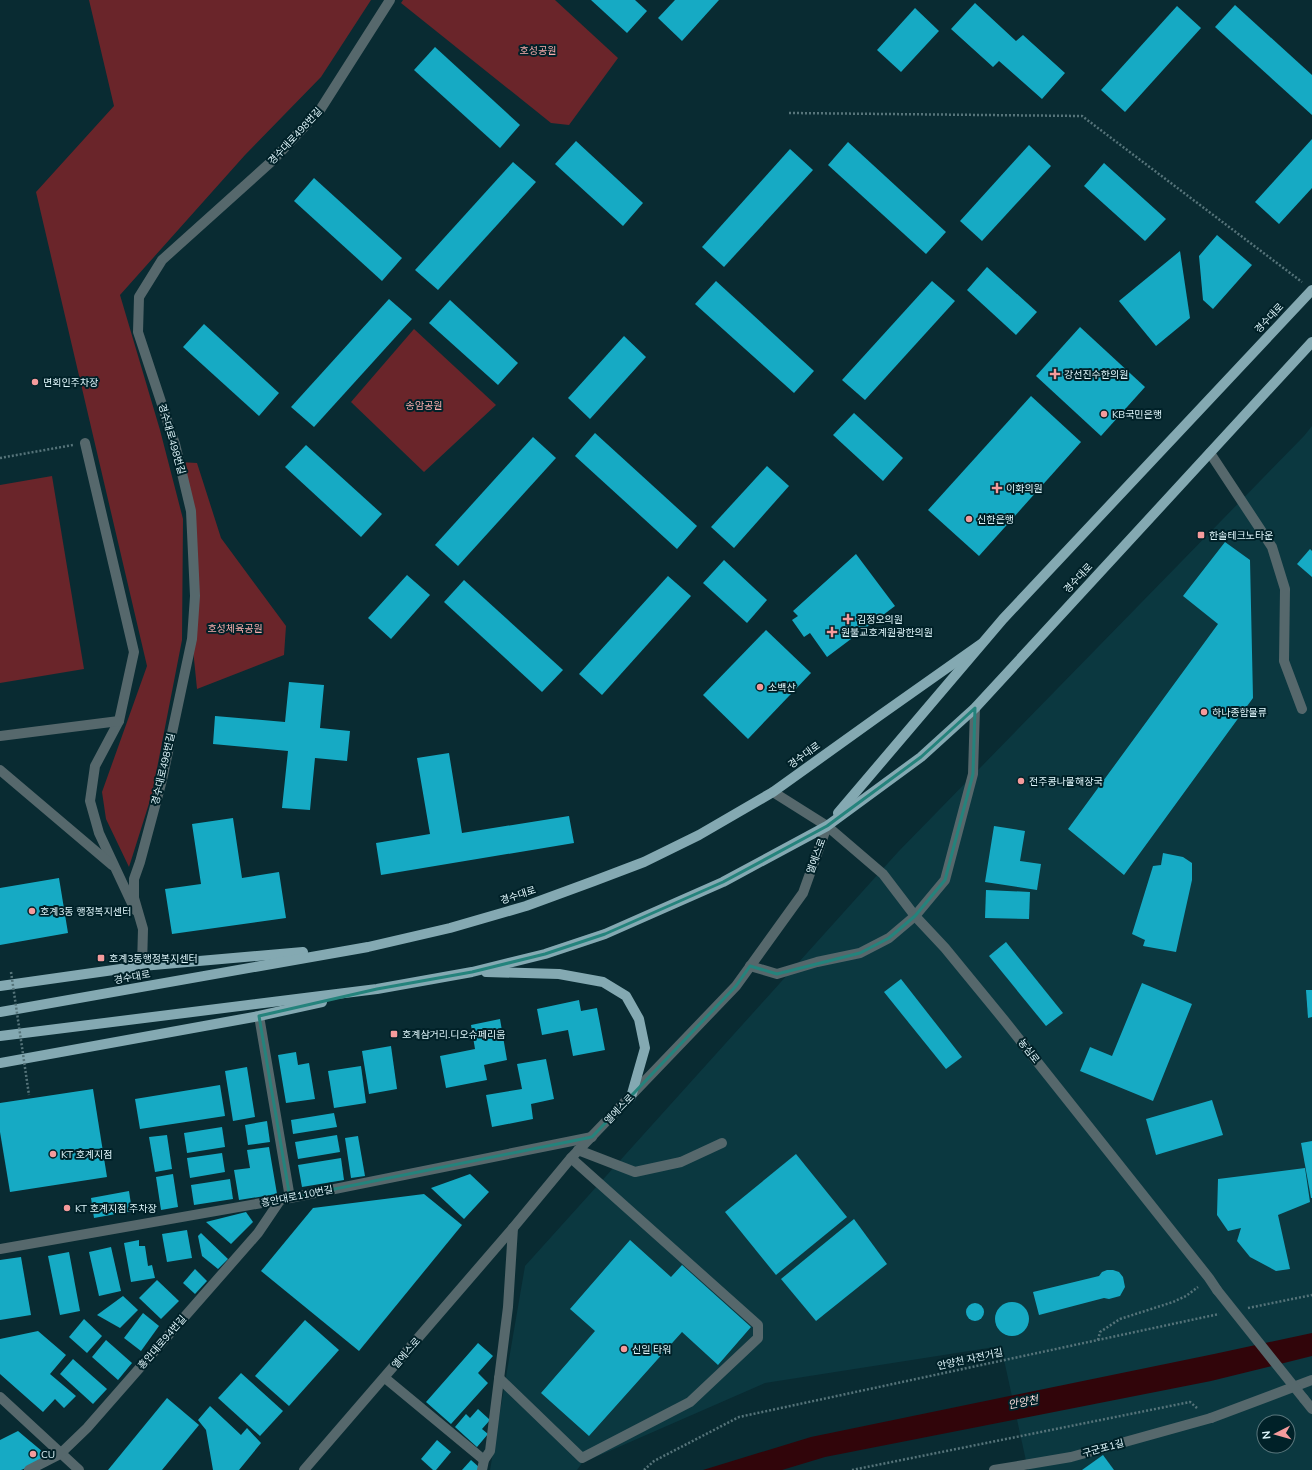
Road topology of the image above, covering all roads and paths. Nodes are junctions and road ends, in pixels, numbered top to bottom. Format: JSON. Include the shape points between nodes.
{"nodes":[{"id":1,"x":390,"y":0,"type":"edge"},
{"id":2,"x":789,"y":113,"type":"dead end"},
{"id":3,"x":1309,"y":287,"type":"edge"},
{"id":4,"x":1312,"y":342,"type":"edge"},
{"id":5,"x":85,"y":443,"type":"joint"},
{"id":6,"x":1210,"y":453,"type":"junction"},
{"id":7,"x":0,"y":458,"type":"edge"},
{"id":8,"x":981,"y":644,"type":"junction"},
{"id":9,"x":975,"y":708,"type":"junction"},
{"id":10,"x":1302,"y":709,"type":"dead end"},
{"id":11,"x":119,"y":721,"type":"junction"},
{"id":12,"x":0,"y":736,"type":"edge"},
{"id":13,"x":0,"y":770,"type":"edge"},
{"id":14,"x":773,"y":792,"type":"junction"},
{"id":15,"x":827,"y":826,"type":"junction"},
{"id":16,"x":115,"y":868,"type":"junction"},
{"id":17,"x":915,"y":916,"type":"junction"},
{"id":18,"x":143,"y":930,"type":"junction"},
{"id":19,"x":368,"y":947,"type":"junction"},
{"id":20,"x":142,"y":966,"type":"junction"},
{"id":21,"x":750,"y":966,"type":"junction"},
{"id":22,"x":11,"y":972,"type":"dead end"},
{"id":23,"x":472,"y":972,"type":"junction"},
{"id":24,"x":0,"y":986,"type":"edge"},
{"id":25,"x":376,"y":989,"type":"junction"},
{"id":26,"x":0,"y":1012,"type":"edge"},
{"id":27,"x":259,"y":1016,"type":"junction"},
{"id":28,"x":0,"y":1036,"type":"edge"},
{"id":29,"x":0,"y":1063,"type":"edge"},
{"id":30,"x":29,"y":1096,"type":"dead end"},
{"id":31,"x":631,"y":1097,"type":"junction"},
{"id":32,"x":592,"y":1137,"type":"junction"},
{"id":33,"x":722,"y":1143,"type":"dead end"},
{"id":34,"x":574,"y":1154,"type":"junction"},
{"id":35,"x":286,"y":1198,"type":"junction"},
{"id":36,"x":513,"y":1228,"type":"junction"},
{"id":37,"x":0,"y":1249,"type":"edge"},
{"id":38,"x":1209,"y":1278,"type":"junction"},
{"id":39,"x":1312,"y":1295,"type":"edge"},
{"id":40,"x":1243,"y":1309,"type":"dead end"},
{"id":41,"x":1220,"y":1314,"type":"dead end"},
{"id":42,"x":1098,"y":1340,"type":"junction"},
{"id":43,"x":385,"y":1378,"type":"junction"},
{"id":44,"x":499,"y":1378,"type":"junction"},
{"id":45,"x":1312,"y":1380,"type":"edge"},
{"id":46,"x":0,"y":1397,"type":"edge"},
{"id":47,"x":1312,"y":1409,"type":"edge"},
{"id":48,"x":1211,"y":1418,"type":"junction"},
{"id":49,"x":60,"y":1454,"type":"junction"},
{"id":50,"x":483,"y":1465,"type":"edge"},
{"id":51,"x":29,"y":1470,"type":"edge"},
{"id":52,"x":79,"y":1470,"type":"edge"},
{"id":53,"x":304,"y":1470,"type":"edge"},
{"id":54,"x":644,"y":1470,"type":"edge"},
{"id":55,"x":852,"y":1470,"type":"edge"},
{"id":56,"x":994,"y":1470,"type":"edge"}],
"edges":[{"from":1,"to":18,"type":"street","name":"경수대로498번길","via":[[320,110],[272,161],[162,260],[140,297],[138,332],[175,444],[191,511],[195,596],[192,639],[162,780],[134,879],[134,898]]},
{"from":2,"to":3,"type":"path","via":[[1082,116]]},
{"from":3,"to":8,"type":"main road","name":"경수대로"},
{"from":4,"to":6,"type":"main road","name":"경수대로"},
{"from":5,"to":7,"type":"path"},
{"from":5,"to":11,"type":"street","via":[[134,652]]},
{"from":6,"to":9,"type":"main road","name":"경수대로"},
{"from":6,"to":10,"type":"street","via":[[1272,547],[1284,589],[1284,661]]},
{"from":8,"to":14,"type":"main road","name":"경수대로"},
{"from":8,"to":15,"type":"main road","name":"경수대로"},
{"from":9,"to":15,"type":"main road","name":"경수대로","via":[[921,757]]},
{"from":9,"to":17,"type":"street","via":[[973,774],[945,880]]},
{"from":11,"to":12,"type":"street"},
{"from":11,"to":16,"type":"street","via":[[95,766],[90,801],[99,833]]},
{"from":13,"to":16,"type":"street"},
{"from":14,"to":15,"type":"street","name":"농심로"},
{"from":14,"to":19,"type":"main road","name":"경수대로","via":[[699,835],[616,873],[526,906],[450,928]]},
{"from":15,"to":17,"type":"street","name":"농심로","via":[[883,874]]},
{"from":15,"to":21,"type":"street","name":"엘에스로","via":[[803,893]]},
{"from":15,"to":23,"type":"main road","name":"경수대로","via":[[723,882],[605,934],[546,954]]},
{"from":16,"to":18,"type":"street"},
{"from":17,"to":21,"type":"street","via":[[889,938],[860,952],[778,974]]},
{"from":17,"to":38,"type":"street","name":"농심로","via":[[1004,1020]]},
{"from":18,"to":20,"type":"street","name":"경수대로498번길"},
{"from":19,"to":20,"type":"main road"},
{"from":19,"to":26,"type":"main road","name":"경수대로"},
{"from":20,"to":24,"type":"main road"},
{"from":21,"to":31,"type":"street","name":"엘에스로","via":[[736,986]]},
{"from":22,"to":30,"type":"path","bridge":true},
{"from":23,"to":25,"type":"main road","name":"경수대로"},
{"from":23,"to":31,"type":"main road","via":[[559,974],[603,982],[626,996],[639,1018],[645,1048]]},
{"from":25,"to":27,"type":"main road"},
{"from":25,"to":28,"type":"main road","name":"경수대로"},
{"from":27,"to":29,"type":"main road"},
{"from":27,"to":35,"type":"street"},
{"from":31,"to":32,"type":"street","name":"엘에스로"},
{"from":32,"to":34,"type":"street","name":"엘에스로"},
{"from":32,"to":35,"type":"street","name":"흥안대로110번길"},
{"from":33,"to":34,"type":"street","via":[[681,1162],[635,1172]]},
{"from":34,"to":36,"type":"street","name":"엘에스로"},
{"from":34,"to":44,"type":"street","via":[[758,1325],[758,1338],[690,1402],[582,1458]]},
{"from":35,"to":37,"type":"street","name":"흥안대로110번길"},
{"from":35,"to":49,"type":"street","name":"흥안대로94번길","via":[[87,1428]]},
{"from":36,"to":43,"type":"street","name":"엘에스로"},
{"from":36,"to":44,"type":"street","via":[[508,1308]]},
{"from":38,"to":42,"type":"path","via":[[1186,1296],[1173,1302],[1120,1319],[1100,1332]]},
{"from":38,"to":47,"type":"street","name":"농심로","bridge":true},
{"from":39,"to":40,"type":"path"},
{"from":41,"to":42,"type":"path","name":"안양천 자전거길"},
{"from":42,"to":54,"type":"path","name":"안양천 자전거길","via":[[739,1417],[654,1461]]},
{"from":43,"to":50,"type":"street","name":"엘에스로"},
{"from":43,"to":53,"type":"street","name":"엘에스로"},
{"from":44,"to":50,"type":"street","via":[[490,1450]]},
{"from":45,"to":48,"type":"street","name":"구군포1길"},
{"from":46,"to":49,"type":"street"},
{"from":48,"to":55,"type":"path","via":[[1190,1402]]},
{"from":48,"to":56,"type":"street","name":"구군포1길","via":[[1070,1457]]},
{"from":49,"to":51,"type":"street","name":"흥안대로94번길"},
{"from":49,"to":52,"type":"street"}]}
